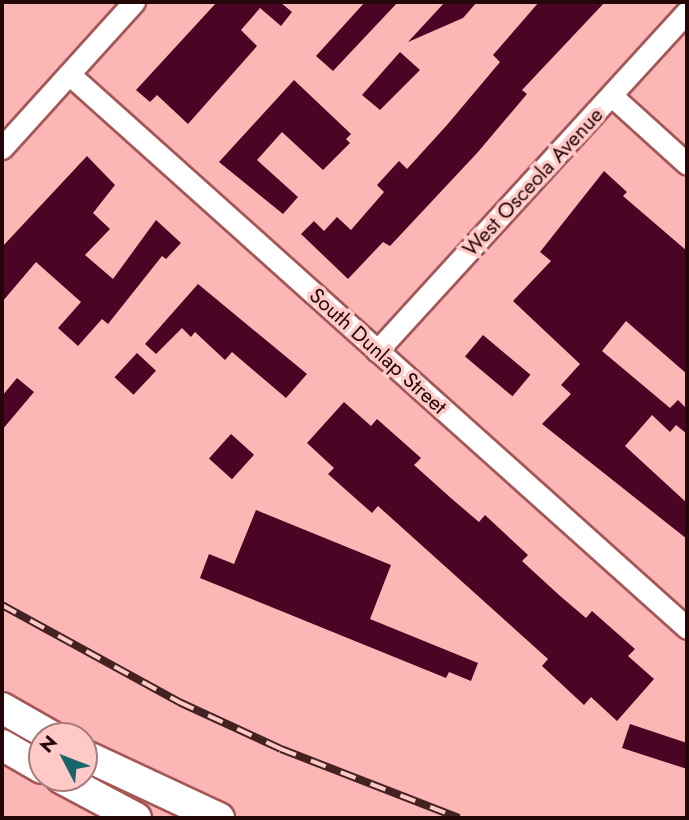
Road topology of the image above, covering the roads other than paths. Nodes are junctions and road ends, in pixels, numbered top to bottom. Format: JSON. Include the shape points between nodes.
{"nodes":[{"id":1,"x":134,"y":2,"type":"edge"},
{"id":2,"x":687,"y":12,"type":"edge"},
{"id":3,"x":69,"y":74,"type":"junction"},
{"id":4,"x":612,"y":96,"type":"junction"},
{"id":5,"x":2,"y":148,"type":"edge"},
{"id":6,"x":687,"y":164,"type":"edge"},
{"id":7,"x":377,"y":351,"type":"junction"},
{"id":8,"x":687,"y":628,"type":"edge"},
{"id":9,"x":2,"y":708,"type":"edge"},
{"id":10,"x":28,"y":723,"type":"edge"},
{"id":11,"x":98,"y":762,"type":"edge"},
{"id":12,"x":63,"y":792,"type":"edge"},
{"id":13,"x":87,"y":792,"type":"edge"},
{"id":14,"x":93,"y":818,"type":"edge"},
{"id":15,"x":136,"y":818,"type":"edge"},
{"id":16,"x":219,"y":818,"type":"edge"}],
"edges":[{"from":1,"to":3,"type":"street"},
{"from":2,"to":4,"type":"street","name":"West Osceola Avenue"},
{"from":3,"to":5,"type":"street"},
{"from":3,"to":7,"type":"street","name":"South Dunlap Street"},
{"from":4,"to":6,"type":"street"},
{"from":4,"to":7,"type":"street","name":"West Osceola Avenue"},
{"from":7,"to":8,"type":"street","name":"South Dunlap Street"},
{"from":9,"to":10,"type":"main road"},
{"from":11,"to":16,"type":"main road"},
{"from":12,"to":14,"type":"main road"},
{"from":13,"to":15,"type":"main road"}]}
